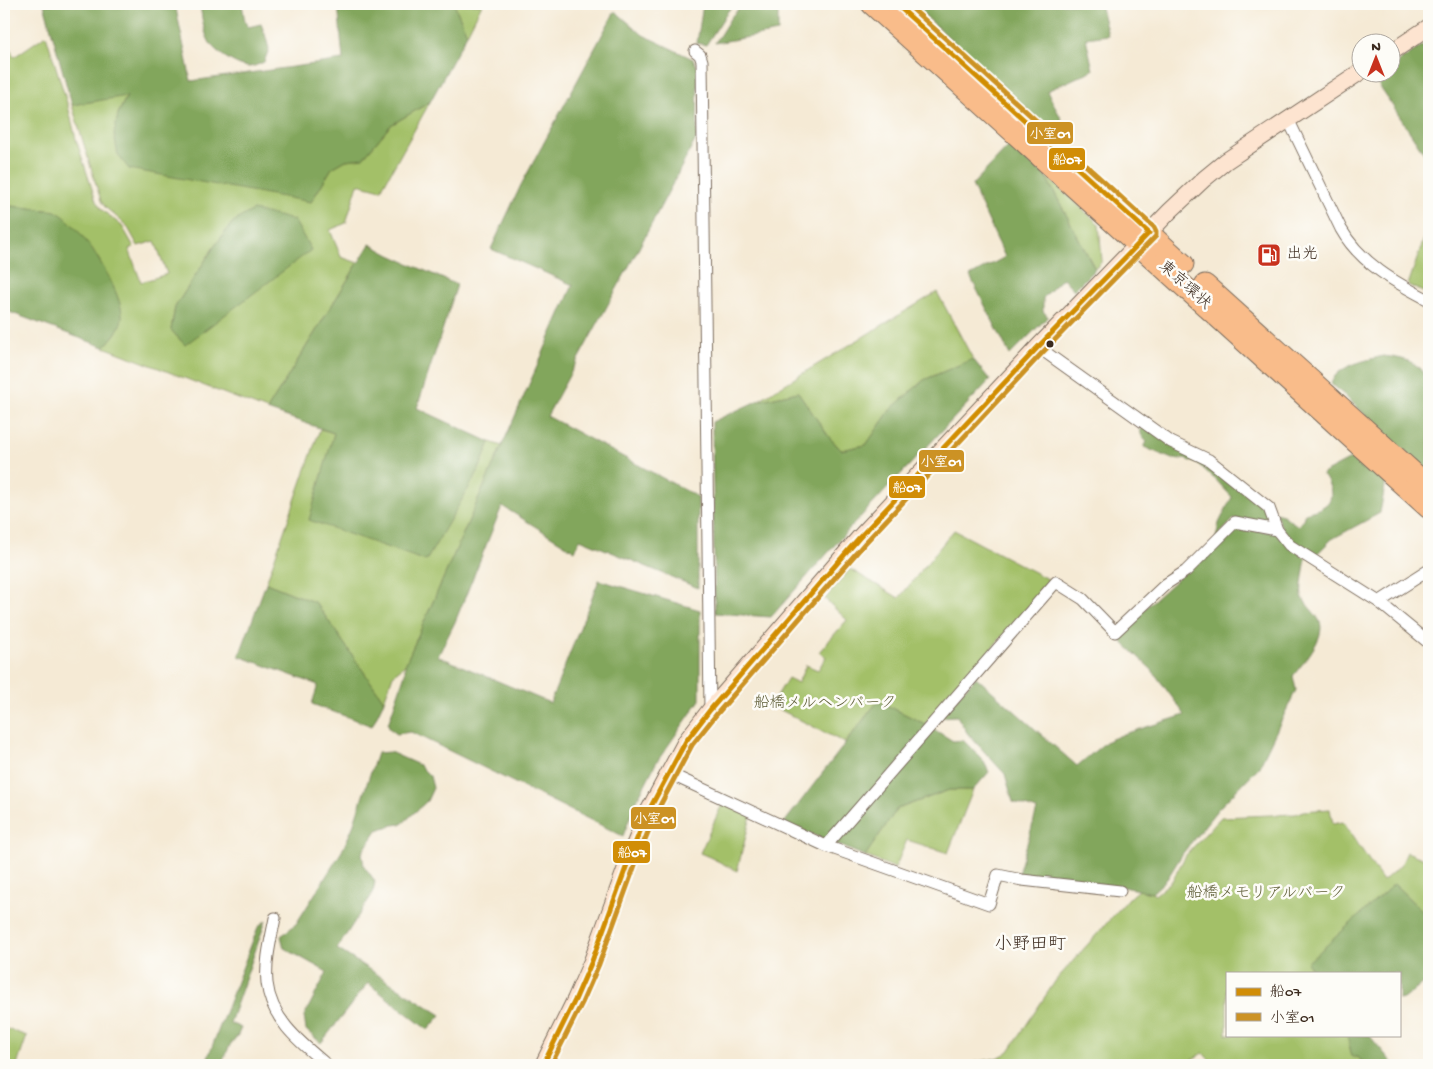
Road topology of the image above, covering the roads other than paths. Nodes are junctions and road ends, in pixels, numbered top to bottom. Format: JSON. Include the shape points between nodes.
{"nodes":[{"id":1,"x":872,"y":4,"type":"edge"},
{"id":2,"x":896,"y":4,"type":"edge"},
{"id":3,"x":1429,"y":26,"type":"edge"},
{"id":4,"x":1400,"y":46,"type":"edge"},
{"id":5,"x":695,"y":51,"type":"dead end"},
{"id":6,"x":1350,"y":79,"type":"edge"},
{"id":7,"x":1288,"y":119,"type":"junction"},
{"id":8,"x":1144,"y":239,"type":"junction"},
{"id":9,"x":1429,"y":300,"type":"edge"},
{"id":10,"x":1038,"y":347,"type":"junction"},
{"id":11,"x":1429,"y":487,"type":"edge"},
{"id":12,"x":1429,"y":508,"type":"edge"},
{"id":13,"x":1278,"y":530,"type":"junction"},
{"id":14,"x":1429,"y":570,"type":"edge"},
{"id":15,"x":1380,"y":602,"type":"junction"},
{"id":16,"x":1429,"y":643,"type":"edge"},
{"id":17,"x":710,"y":710,"type":"junction"},
{"id":18,"x":668,"y":773,"type":"junction"},
{"id":19,"x":826,"y":846,"type":"junction"},
{"id":20,"x":1120,"y":891,"type":"dead end"},
{"id":21,"x":275,"y":918,"type":"dead end"},
{"id":22,"x":327,"y":1065,"type":"edge"},
{"id":23,"x":543,"y":1065,"type":"edge"}],
"edges":[{"from":1,"to":8,"type":"highway","name":"東京環状","via":[[1011,131]]},
{"from":2,"to":8,"type":"highway","name":"東京環状"},
{"from":3,"to":4,"type":"main road"},
{"from":5,"to":17,"type":"street","via":[[702,61]]},
{"from":6,"to":7,"type":"main road"},
{"from":7,"to":8,"type":"main road","via":[[1204,179]]},
{"from":7,"to":9,"type":"street","via":[[1348,240],[1373,267]]},
{"from":8,"to":10,"type":"main road"},
{"from":8,"to":11,"type":"highway","name":"東京環状"},
{"from":8,"to":12,"type":"highway","name":"東京環状"},
{"from":10,"to":13,"type":"street","via":[[1171,442],[1209,460],[1269,508]]},
{"from":10,"to":17,"type":"main road","via":[[859,538]]},
{"from":13,"to":15,"type":"street","via":[[1294,549]]},
{"from":13,"to":19,"type":"street","via":[[1236,522],[1116,632],[1083,599],[1056,582]]},
{"from":14,"to":15,"type":"street"},
{"from":15,"to":16,"type":"street"},
{"from":17,"to":18,"type":"main road","via":[[686,741]]},
{"from":18,"to":19,"type":"street"},
{"from":18,"to":23,"type":"main road","via":[[632,851],[572,1008]]},
{"from":19,"to":20,"type":"street","via":[[989,904],[998,875]]},
{"from":21,"to":22,"type":"street","via":[[267,971],[271,1000],[284,1024]]}]}
